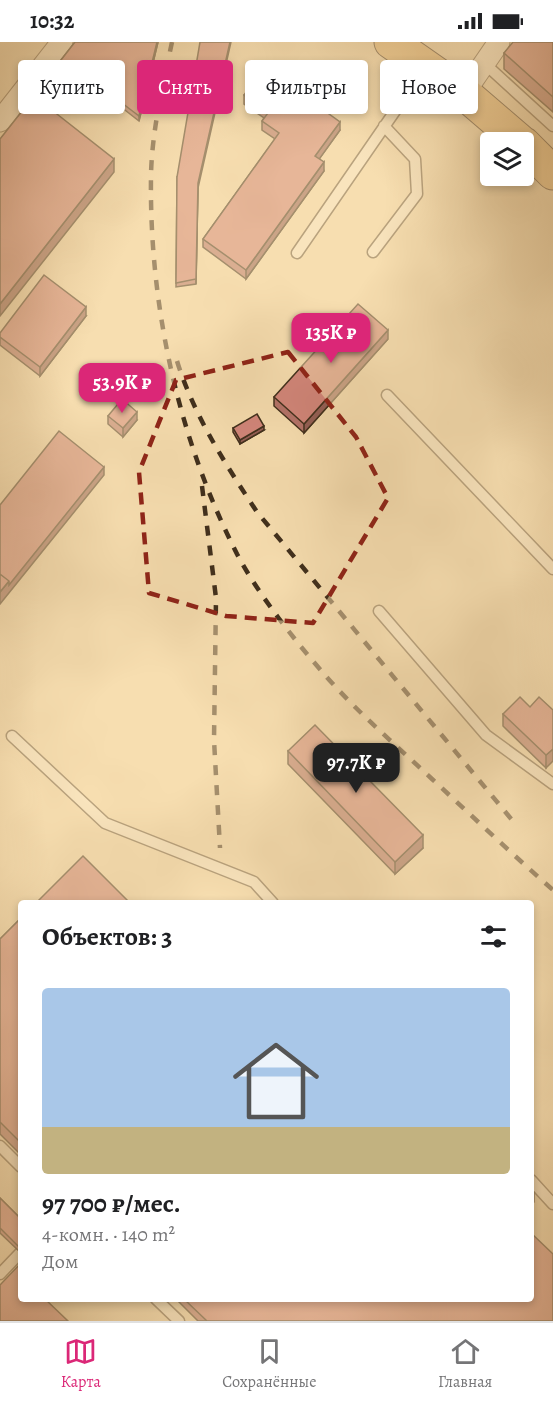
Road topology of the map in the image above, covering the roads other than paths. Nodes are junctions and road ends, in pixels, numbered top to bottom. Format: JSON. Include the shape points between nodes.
{"nodes":[{"id":1,"x":62,"y":42,"type":"edge"},
{"id":2,"x":391,"y":42,"type":"edge"},
{"id":3,"x":499,"y":42,"type":"edge"},
{"id":4,"x":416,"y":60,"type":"edge"},
{"id":5,"x":484,"y":63,"type":"junction"},
{"id":6,"x":478,"y":72,"type":"edge"},
{"id":7,"x":478,"y":105,"type":"edge"},
{"id":8,"x":393,"y":114,"type":"edge"},
{"id":9,"x":0,"y":121,"type":"edge"},
{"id":10,"x":384,"y":126,"type":"junction"},
{"id":11,"x":553,"y":126,"type":"edge"},
{"id":12,"x":509,"y":132,"type":"edge"},
{"id":13,"x":534,"y":155,"type":"edge"},
{"id":14,"x":553,"y":173,"type":"edge"},
{"id":15,"x":373,"y":252,"type":"dead end"},
{"id":16,"x":297,"y":253,"type":"dead end"},
{"id":17,"x":387,"y":395,"type":"dead end"},
{"id":18,"x":553,"y":569,"type":"edge"},
{"id":19,"x":379,"y":611,"type":"dead end"},
{"id":20,"x":12,"y":736,"type":"dead end"},
{"id":21,"x":553,"y":784,"type":"edge"},
{"id":22,"x":270,"y":900,"type":"edge"},
{"id":23,"x":0,"y":1146,"type":"edge"},
{"id":24,"x":18,"y":1164,"type":"edge"},
{"id":25,"x":534,"y":1183,"type":"edge"},
{"id":26,"x":553,"y":1204,"type":"edge"},
{"id":27,"x":18,"y":1255,"type":"edge"},
{"id":28,"x":0,"y":1274,"type":"edge"},
{"id":29,"x":159,"y":1302,"type":"edge"},
{"id":30,"x":179,"y":1321,"type":"edge"}],
"edges":[{"from":1,"to":9,"type":"street"},
{"from":2,"to":4,"type":"main road"},
{"from":3,"to":5,"type":"street"},
{"from":5,"to":6,"type":"street"},
{"from":5,"to":11,"type":"lane"},
{"from":7,"to":12,"type":"main road"},
{"from":8,"to":10,"type":"lane"},
{"from":10,"to":15,"type":"lane","via":[[415,159],[417,194]]},
{"from":10,"to":16,"type":"lane"},
{"from":13,"to":14,"type":"main road"},
{"from":17,"to":18,"type":"lane"},
{"from":19,"to":21,"type":"lane","via":[[486,735]]},
{"from":20,"to":22,"type":"lane","via":[[105,824],[254,882]]},
{"from":23,"to":24,"type":"lane"},
{"from":25,"to":26,"type":"lane"},
{"from":27,"to":28,"type":"lane"},
{"from":29,"to":30,"type":"lane"}]}
